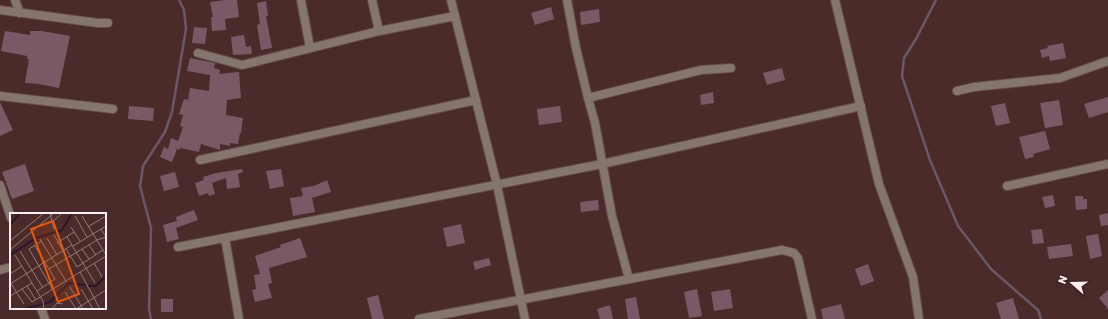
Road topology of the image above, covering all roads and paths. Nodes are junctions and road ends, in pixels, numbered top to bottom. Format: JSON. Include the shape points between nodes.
{"nodes":[{"id":1,"x":15,"y":0,"type":"edge"},
{"id":2,"x":300,"y":0,"type":"edge"},
{"id":3,"x":372,"y":0,"type":"edge"},
{"id":4,"x":451,"y":0,"type":"edge"},
{"id":5,"x":567,"y":0,"type":"edge"},
{"id":6,"x":835,"y":0,"type":"edge"},
{"id":7,"x":0,"y":10,"type":"edge"},
{"id":8,"x":20,"y":13,"type":"junction"},
{"id":9,"x":455,"y":16,"type":"junction"},
{"id":10,"x":108,"y":23,"type":"dead end"},
{"id":11,"x":379,"y":31,"type":"junction"},
{"id":12,"x":310,"y":48,"type":"junction"},
{"id":13,"x":198,"y":53,"type":"dead end"},
{"id":14,"x":1108,"y":61,"type":"edge"},
{"id":15,"x":731,"y":68,"type":"dead end"},
{"id":16,"x":957,"y":91,"type":"dead end"},
{"id":17,"x":0,"y":96,"type":"edge"},
{"id":18,"x":588,"y":98,"type":"junction"},
{"id":19,"x":476,"y":100,"type":"junction"},
{"id":20,"x":861,"y":106,"type":"junction"},
{"id":21,"x":113,"y":109,"type":"dead end"},
{"id":22,"x":200,"y":160,"type":"dead end"},
{"id":23,"x":602,"y":164,"type":"junction"},
{"id":24,"x":1108,"y":164,"type":"edge"},
{"id":25,"x":0,"y":185,"type":"edge"},
{"id":26,"x":497,"y":185,"type":"junction"},
{"id":27,"x":1007,"y":186,"type":"dead end"},
{"id":28,"x":10,"y":215,"type":"edge"},
{"id":29,"x":224,"y":238,"type":"junction"},
{"id":30,"x":178,"y":247,"type":"dead end"},
{"id":31,"x":10,"y":267,"type":"edge"},
{"id":32,"x":0,"y":270,"type":"edge"},
{"id":33,"x":629,"y":279,"type":"junction"},
{"id":34,"x":521,"y":299,"type":"junction"},
{"id":35,"x":41,"y":309,"type":"edge"},
{"id":36,"x":45,"y":319,"type":"edge"},
{"id":37,"x":239,"y":319,"type":"edge"},
{"id":38,"x":419,"y":319,"type":"edge"},
{"id":39,"x":525,"y":319,"type":"edge"},
{"id":40,"x":812,"y":319,"type":"edge"},
{"id":41,"x":920,"y":319,"type":"edge"}],
"edges":[{"from":1,"to":8,"type":"street"},
{"from":2,"to":12,"type":"street"},
{"from":3,"to":11,"type":"street"},
{"from":4,"to":9,"type":"street"},
{"from":5,"to":18,"type":"street"},
{"from":6,"to":20,"type":"street"},
{"from":7,"to":8,"type":"street"},
{"from":8,"to":10,"type":"street"},
{"from":9,"to":11,"type":"street"},
{"from":9,"to":19,"type":"street"},
{"from":11,"to":12,"type":"street"},
{"from":12,"to":13,"type":"street","via":[[242,65]]},
{"from":14,"to":16,"type":"street","via":[[1060,78]]},
{"from":15,"to":18,"type":"street","via":[[701,70]]},
{"from":17,"to":21,"type":"street"},
{"from":18,"to":23,"type":"street"},
{"from":19,"to":22,"type":"street"},
{"from":19,"to":26,"type":"street"},
{"from":20,"to":23,"type":"street"},
{"from":20,"to":41,"type":"street","via":[[879,184],[912,277]]},
{"from":23,"to":26,"type":"street"},
{"from":23,"to":33,"type":"street","via":[[612,216]]},
{"from":24,"to":27,"type":"street"},
{"from":25,"to":28,"type":"street"},
{"from":26,"to":29,"type":"street"},
{"from":26,"to":34,"type":"street"},
{"from":29,"to":30,"type":"street"},
{"from":29,"to":37,"type":"street"},
{"from":31,"to":32,"type":"street"},
{"from":33,"to":34,"type":"street"},
{"from":33,"to":40,"type":"street","via":[[782,250],[790,251],[798,258]]},
{"from":34,"to":38,"type":"street"},
{"from":34,"to":39,"type":"street"},
{"from":35,"to":36,"type":"street"}]}
